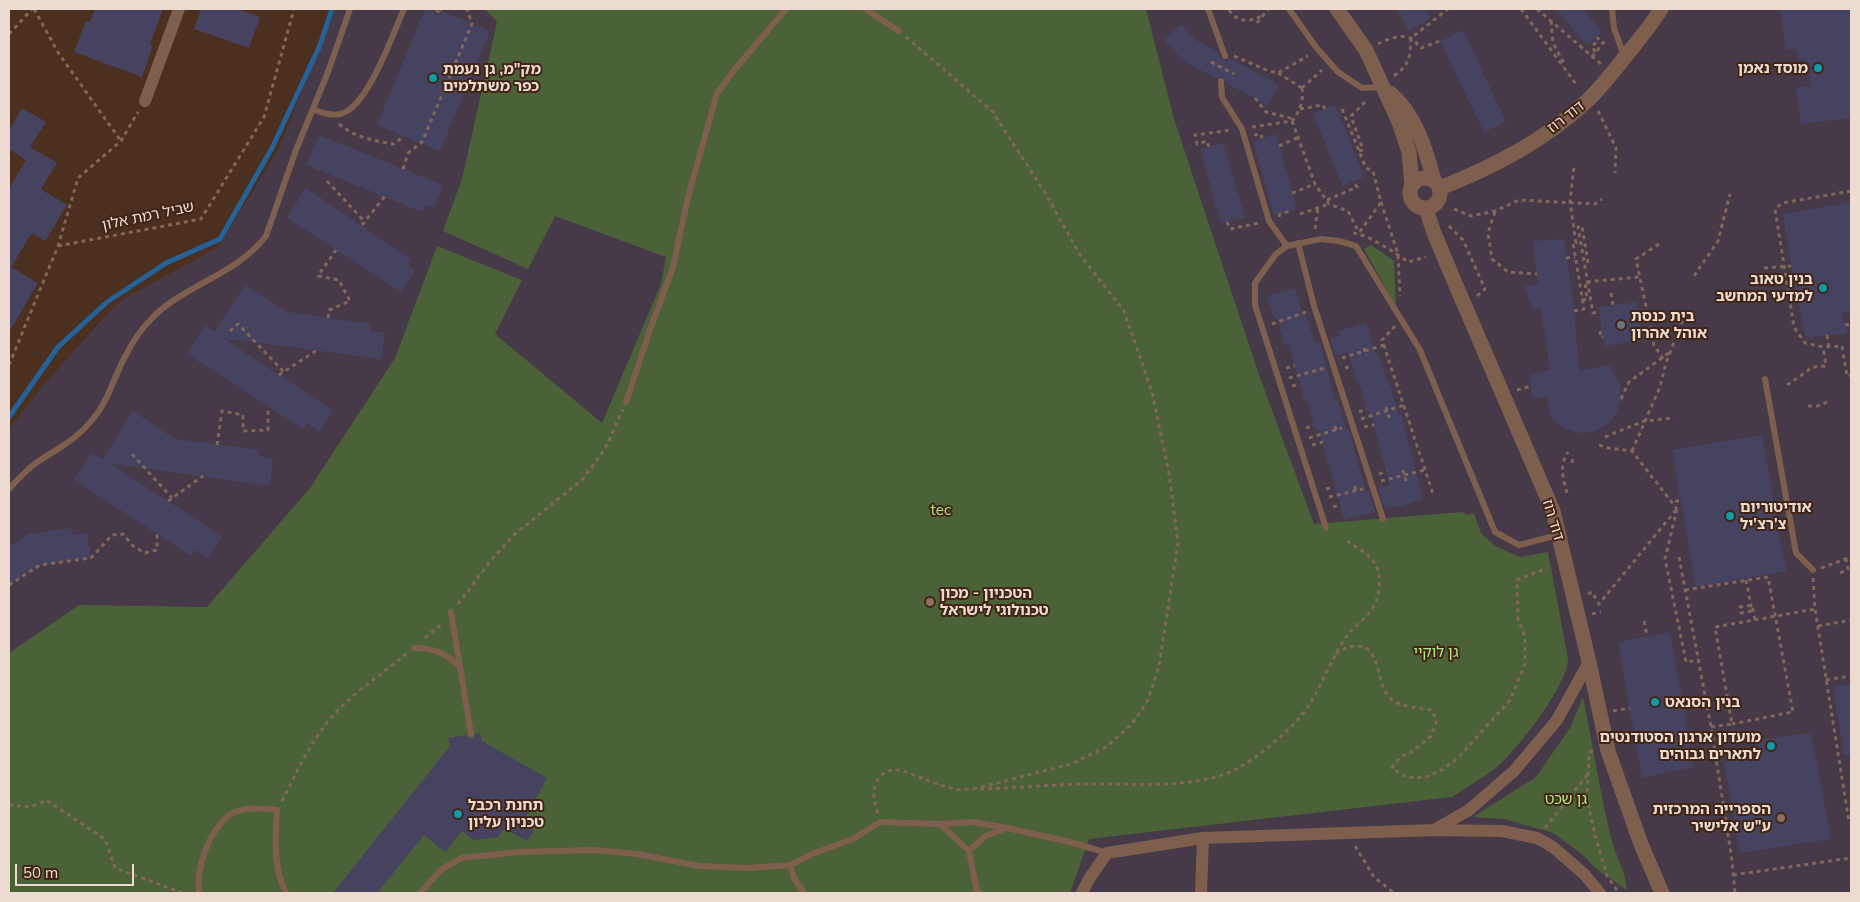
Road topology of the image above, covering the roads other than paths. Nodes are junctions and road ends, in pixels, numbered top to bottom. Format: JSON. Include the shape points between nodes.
{"nodes":[{"id":1,"x":179,"y":9,"type":"edge"},
{"id":2,"x":350,"y":9,"type":"edge"},
{"id":3,"x":404,"y":9,"type":"edge"},
{"id":4,"x":786,"y":9,"type":"edge"},
{"id":5,"x":865,"y":9,"type":"edge"},
{"id":6,"x":1208,"y":9,"type":"edge"},
{"id":7,"x":1289,"y":9,"type":"edge"},
{"id":8,"x":1337,"y":9,"type":"edge"},
{"id":9,"x":1612,"y":9,"type":"edge"},
{"id":10,"x":1661,"y":9,"type":"edge"},
{"id":11,"x":899,"y":31,"type":"road end"},
{"id":12,"x":1225,"y":56,"type":"dead end"},
{"id":13,"x":1625,"y":57,"type":"junction"},
{"id":14,"x":1221,"y":81,"type":"dead end"},
{"id":15,"x":1388,"y":82,"type":"junction"},
{"id":16,"x":145,"y":101,"type":"road end"},
{"id":17,"x":313,"y":109,"type":"junction"},
{"id":18,"x":1437,"y":184,"type":"junction"},
{"id":19,"x":1412,"y":185,"type":"junction"},
{"id":20,"x":1426,"y":209,"type":"junction"},
{"id":21,"x":1298,"y":243,"type":"junction"},
{"id":22,"x":1287,"y":246,"type":"junction"},
{"id":23,"x":1764,"y":379,"type":"dead end"},
{"id":24,"x":626,"y":402,"type":"dead end"},
{"id":25,"x":9,"y":489,"type":"edge"},
{"id":26,"x":1383,"y":519,"type":"dead end"},
{"id":27,"x":1326,"y":528,"type":"dead end"},
{"id":28,"x":1558,"y":535,"type":"junction"},
{"id":29,"x":1813,"y":570,"type":"road end"},
{"id":30,"x":451,"y":612,"type":"dead end"},
{"id":31,"x":414,"y":648,"type":"dead end"},
{"id":32,"x":1589,"y":662,"type":"junction"},
{"id":33,"x":460,"y":666,"type":"junction"},
{"id":34,"x":471,"y":734,"type":"dead end"},
{"id":35,"x":940,"y":824,"type":"junction"},
{"id":36,"x":1007,"y":828,"type":"junction"},
{"id":37,"x":1434,"y":830,"type":"junction"},
{"id":38,"x":1203,"y":838,"type":"junction"},
{"id":39,"x":1641,"y":844,"type":"junction"},
{"id":40,"x":968,"y":851,"type":"junction"},
{"id":41,"x":1107,"y":853,"type":"junction"},
{"id":42,"x":790,"y":865,"type":"junction"},
{"id":43,"x":199,"y":893,"type":"edge"},
{"id":44,"x":286,"y":893,"type":"edge"},
{"id":45,"x":420,"y":893,"type":"edge"},
{"id":46,"x":804,"y":893,"type":"edge"},
{"id":47,"x":978,"y":893,"type":"edge"},
{"id":48,"x":1082,"y":893,"type":"edge"},
{"id":49,"x":1201,"y":893,"type":"edge"},
{"id":50,"x":1600,"y":893,"type":"edge"},
{"id":51,"x":1652,"y":893,"type":"edge"},
{"id":52,"x":1662,"y":893,"type":"edge"}],
"edges":[{"from":1,"to":16,"type":"street"},
{"from":2,"to":17,"type":"lane"},
{"from":3,"to":17,"type":"lane","via":[[364,95],[341,114]]},
{"from":4,"to":24,"type":"lane","via":[[718,93],[688,197],[674,266]]},
{"from":5,"to":11,"type":"lane"},
{"from":6,"to":12,"type":"lane"},
{"from":7,"to":15,"type":"lane","via":[[1338,72],[1362,88]]},
{"from":8,"to":15,"type":"street"},
{"from":9,"to":13,"type":"lane","via":[[1614,28]]},
{"from":10,"to":13,"type":"street","name":"דוד רוז"},
{"from":13,"to":18,"type":"street","name":"דוד רוז","via":[[1587,101],[1533,142],[1509,158]]},
{"from":14,"to":22,"type":"lane","via":[[1222,97],[1245,128],[1269,220]]},
{"from":15,"to":18,"type":"street","via":[[1425,146]]},
{"from":15,"to":19,"type":"street","via":[[1406,141]]},
{"from":17,"to":25,"type":"lane","via":[[266,236],[244,258],[156,314],[125,355],[94,418],[82,432],[39,461]]},
{"from":18,"to":19,"type":"street","via":[[1424,178]]},
{"from":18,"to":20,"type":"street","via":[[1441,193],[1438,202]]},
{"from":19,"to":20,"type":"street","via":[[1411,199]]},
{"from":20,"to":28,"type":"street","name":"דוד רוז","via":[[1553,511]]},
{"from":21,"to":22,"type":"lane"},
{"from":21,"to":26,"type":"lane","via":[[1314,306]]},
{"from":21,"to":28,"type":"lane","via":[[1321,239],[1356,246],[1420,350],[1495,532],[1519,545]]},
{"from":22,"to":27,"type":"lane","via":[[1276,254],[1255,283],[1255,305]]},
{"from":23,"to":29,"type":"lane","via":[[1796,553]]},
{"from":28,"to":32,"type":"street","name":"דוד רוז"},
{"from":30,"to":33,"type":"lane"},
{"from":31,"to":33,"type":"lane","via":[[423,647],[445,654]]},
{"from":32,"to":37,"type":"street","via":[[1557,720],[1514,772],[1468,810]]},
{"from":32,"to":39,"type":"street","name":"דוד רוז","via":[[1608,750]]},
{"from":33,"to":34,"type":"lane"},
{"from":35,"to":36,"type":"lane","via":[[972,822]]},
{"from":35,"to":40,"type":"lane"},
{"from":35,"to":42,"type":"lane","via":[[880,822],[853,839]]},
{"from":36,"to":40,"type":"lane","via":[[985,836]]},
{"from":36,"to":41,"type":"lane"},
{"from":37,"to":38,"type":"street"},
{"from":37,"to":50,"type":"street","via":[[1502,832],[1537,838],[1553,847],[1584,874]]},
{"from":38,"to":41,"type":"street"},
{"from":38,"to":49,"type":"street"},
{"from":39,"to":51,"type":"street","name":"דוד רוז"},
{"from":39,"to":52,"type":"street","name":"דוד רוז"},
{"from":40,"to":47,"type":"lane"},
{"from":41,"to":48,"type":"street"},
{"from":42,"to":45,"type":"lane","via":[[748,868],[698,866],[637,854],[594,850],[518,852],[462,858],[442,869]]},
{"from":42,"to":46,"type":"lane","via":[[794,880]]},
{"from":43,"to":44,"type":"lane","via":[[201,865],[213,834],[229,815],[264,808],[277,810],[278,864]]}]}
